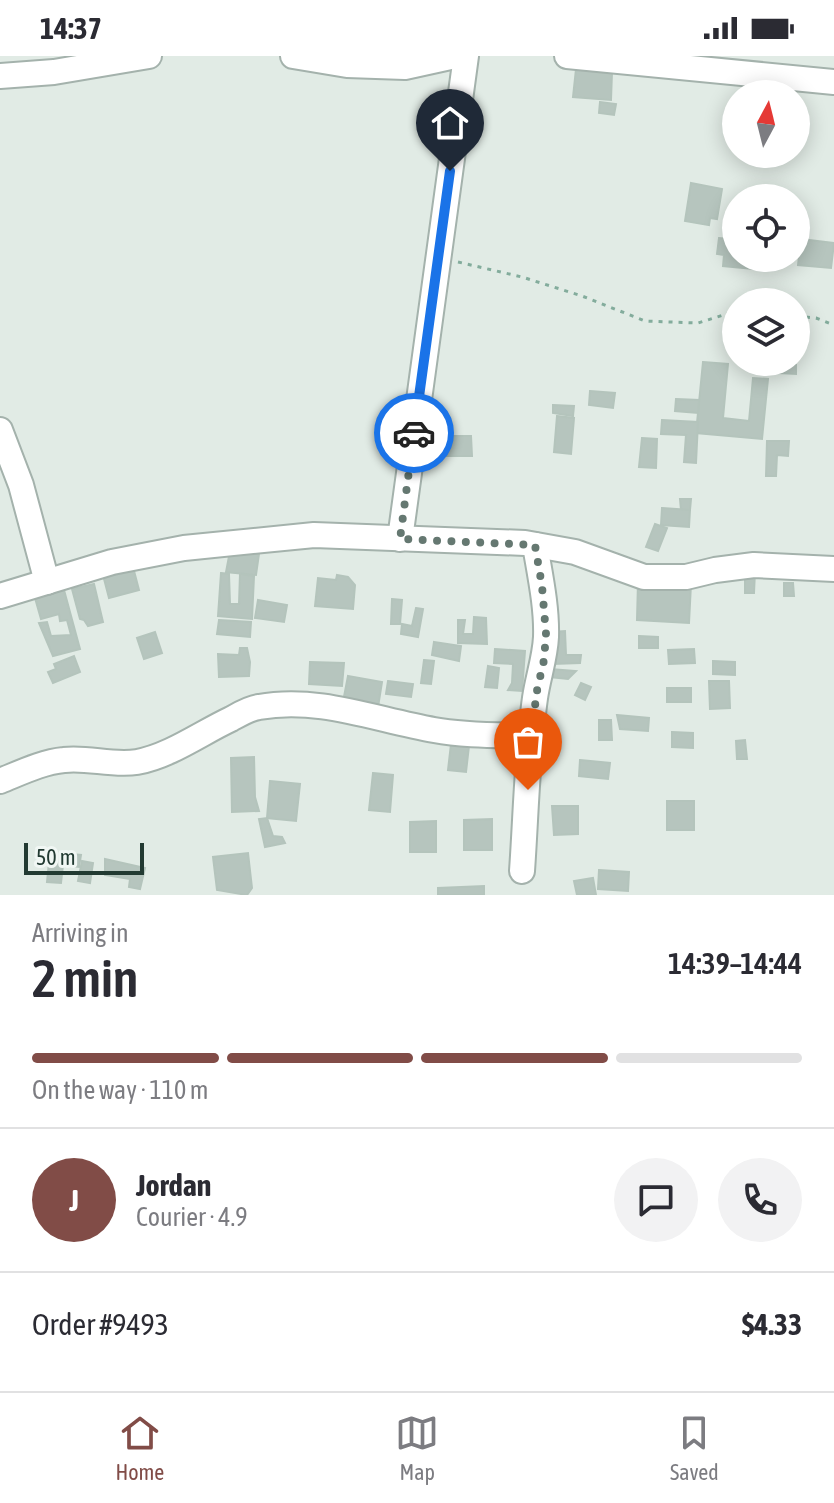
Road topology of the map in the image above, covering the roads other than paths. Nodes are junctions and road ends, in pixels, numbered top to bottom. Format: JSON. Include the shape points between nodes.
{"nodes":[{"id":1,"x":149,"y":56,"type":"edge"},
{"id":2,"x":293,"y":56,"type":"edge"},
{"id":3,"x":455,"y":56,"type":"edge"},
{"id":4,"x":466,"y":56,"type":"edge"},
{"id":5,"x":567,"y":56,"type":"edge"},
{"id":6,"x":811,"y":56,"type":"edge"},
{"id":7,"x":0,"y":76,"type":"edge"},
{"id":8,"x":800,"y":79,"type":"junction"},
{"id":9,"x":834,"y":82,"type":"edge"},
{"id":10,"x":0,"y":430,"type":"edge"},
{"id":11,"x":400,"y":539,"type":"junction"},
{"id":12,"x":535,"y":545,"type":"junction"},
{"id":13,"x":834,"y":569,"type":"edge"},
{"id":14,"x":47,"y":582,"type":"junction"},
{"id":15,"x":0,"y":596,"type":"edge"},
{"id":16,"x":531,"y":736,"type":"junction"},
{"id":17,"x":0,"y":781,"type":"edge"},
{"id":18,"x":522,"y":871,"type":"dead end"}],
"edges":[{"from":1,"to":7,"type":"street"},
{"from":2,"to":3,"type":"street","via":[[405,67]]},
{"from":4,"to":11,"type":"street"},
{"from":5,"to":8,"type":"street"},
{"from":6,"to":8,"type":"street"},
{"from":8,"to":9,"type":"street"},
{"from":10,"to":14,"type":"street"},
{"from":11,"to":12,"type":"street"},
{"from":11,"to":14,"type":"street","via":[[314,535],[184,548]]},
{"from":12,"to":13,"type":"street","via":[[575,552],[644,577],[686,577],[754,565]]},
{"from":12,"to":16,"type":"street","via":[[546,634]]},
{"from":14,"to":15,"type":"street"},
{"from":16,"to":17,"type":"street","via":[[437,731],[321,706],[280,704],[255,707],[139,762],[64,760]]},
{"from":16,"to":18,"type":"street"}]}
